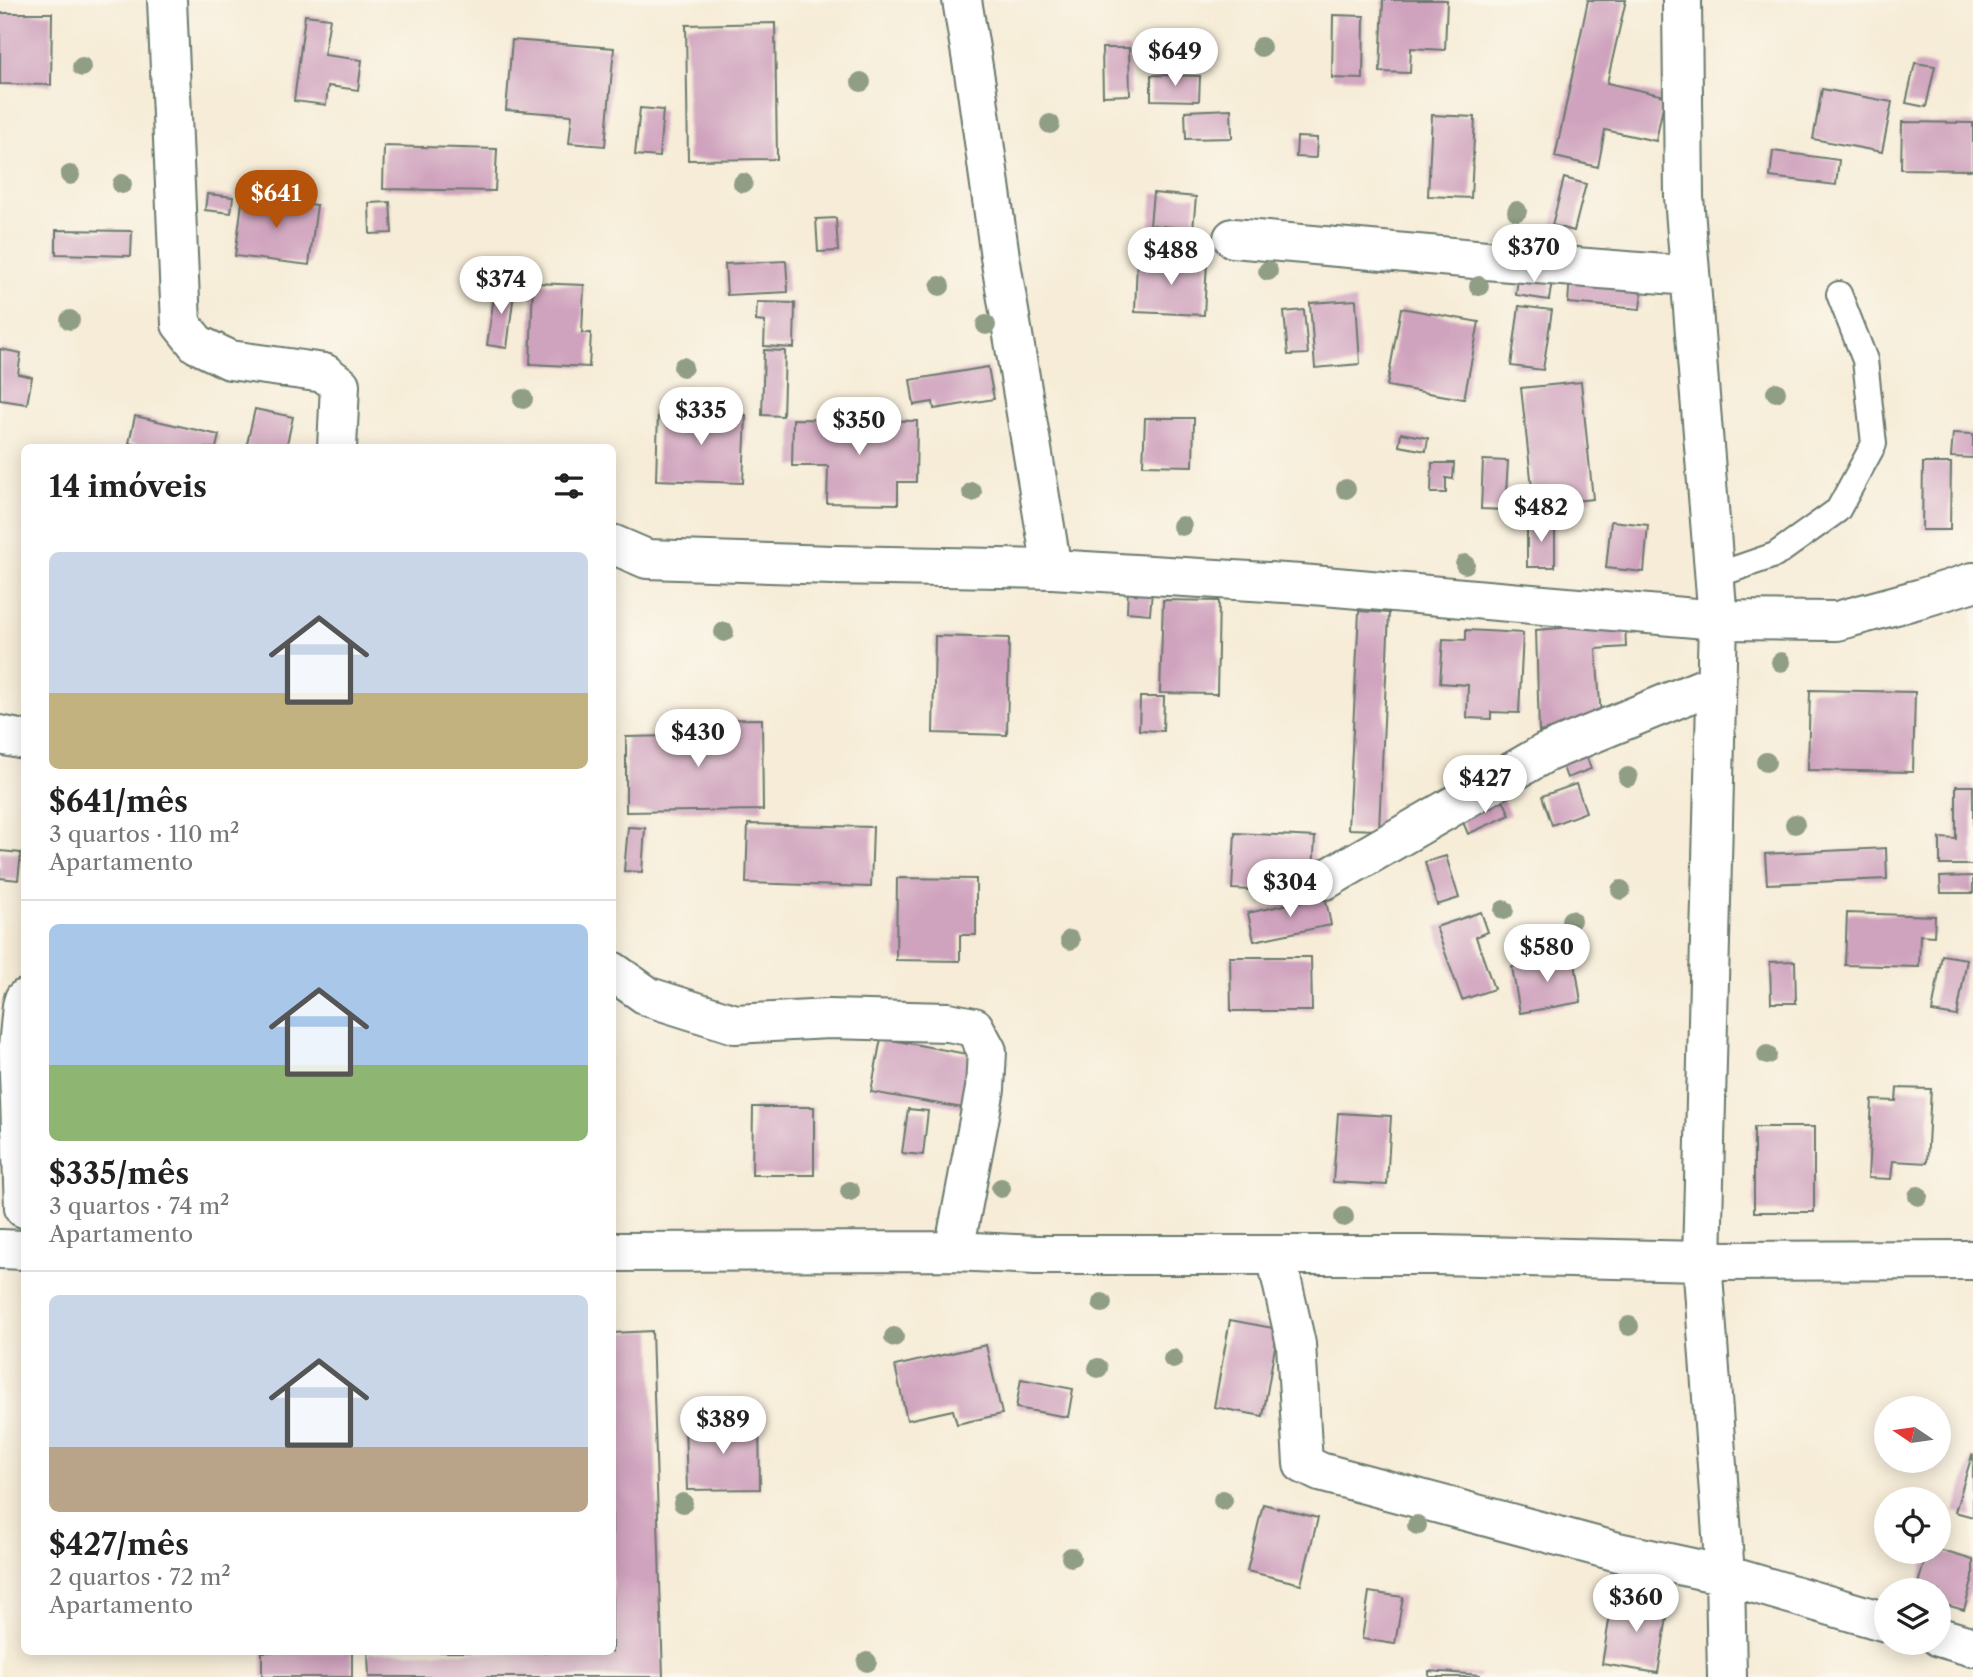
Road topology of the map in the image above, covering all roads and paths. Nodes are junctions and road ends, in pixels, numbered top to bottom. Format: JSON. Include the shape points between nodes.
{"nodes":[{"id":1,"x":167,"y":0,"type":"edge"},
{"id":2,"x":961,"y":0,"type":"edge"},
{"id":3,"x":1682,"y":0,"type":"edge"},
{"id":4,"x":1233,"y":238,"type":"dead end"},
{"id":5,"x":1690,"y":276,"type":"junction"},
{"id":6,"x":1839,"y":294,"type":"dead end"},
{"id":7,"x":337,"y":444,"type":"edge"},
{"id":8,"x":616,"y":546,"type":"edge"},
{"id":9,"x":1052,"y":569,"type":"junction"},
{"id":10,"x":1714,"y":576,"type":"junction"},
{"id":11,"x":1973,"y":582,"type":"edge"},
{"id":12,"x":1717,"y":621,"type":"junction"},
{"id":13,"x":1716,"y":683,"type":"junction"},
{"id":14,"x":0,"y":735,"type":"edge"},
{"id":15,"x":21,"y":739,"type":"edge"},
{"id":16,"x":1325,"y":880,"type":"dead end"},
{"id":17,"x":616,"y":974,"type":"edge"},
{"id":18,"x":21,"y":1016,"type":"edge"},
{"id":19,"x":21,"y":1128,"type":"edge"},
{"id":20,"x":0,"y":1249,"type":"edge"},
{"id":21,"x":21,"y":1250,"type":"edge"},
{"id":22,"x":954,"y":1251,"type":"junction"},
{"id":23,"x":616,"y":1252,"type":"edge"},
{"id":24,"x":1233,"y":1255,"type":"junction"},
{"id":25,"x":1973,"y":1260,"type":"edge"},
{"id":26,"x":1702,"y":1261,"type":"junction"},
{"id":27,"x":1725,"y":1575,"type":"junction"},
{"id":28,"x":1874,"y":1618,"type":"edge"},
{"id":29,"x":1951,"y":1641,"type":"edge"},
{"id":30,"x":1973,"y":1647,"type":"edge"},
{"id":31,"x":1727,"y":1677,"type":"edge"}],
"edges":[{"from":1,"to":7,"type":"street","via":[[181,324],[197,344],[230,360],[324,373],[340,385]]},
{"from":2,"to":9,"type":"street"},
{"from":3,"to":5,"type":"street","via":[[1684,197]]},
{"from":4,"to":5,"type":"street"},
{"from":5,"to":10,"type":"street"},
{"from":6,"to":10,"type":"lane","via":[[1865,360],[1874,444],[1838,510],[1775,555]]},
{"from":8,"to":9,"type":"street","via":[[647,559]]},
{"from":9,"to":12,"type":"street","via":[[1301,584]]},
{"from":10,"to":12,"type":"street"},
{"from":11,"to":12,"type":"street","via":[[1837,621]]},
{"from":12,"to":13,"type":"street"},
{"from":13,"to":16,"type":"street","via":[[1545,753]]},
{"from":13,"to":26,"type":"street"},
{"from":14,"to":15,"type":"street"},
{"from":17,"to":22,"type":"street","via":[[649,997],[735,1024],[829,1019],[948,1022],[974,1027],[987,1051],[985,1089]]},
{"from":18,"to":19,"type":"street"},
{"from":20,"to":21,"type":"street"},
{"from":22,"to":23,"type":"street"},
{"from":22,"to":24,"type":"street"},
{"from":24,"to":26,"type":"street"},
{"from":24,"to":27,"type":"street","via":[[1276,1255],[1296,1344],[1303,1464],[1618,1552]]},
{"from":25,"to":26,"type":"street"},
{"from":26,"to":27,"type":"street"},
{"from":27,"to":28,"type":"street"},
{"from":27,"to":31,"type":"street"},
{"from":29,"to":30,"type":"street"}]}
